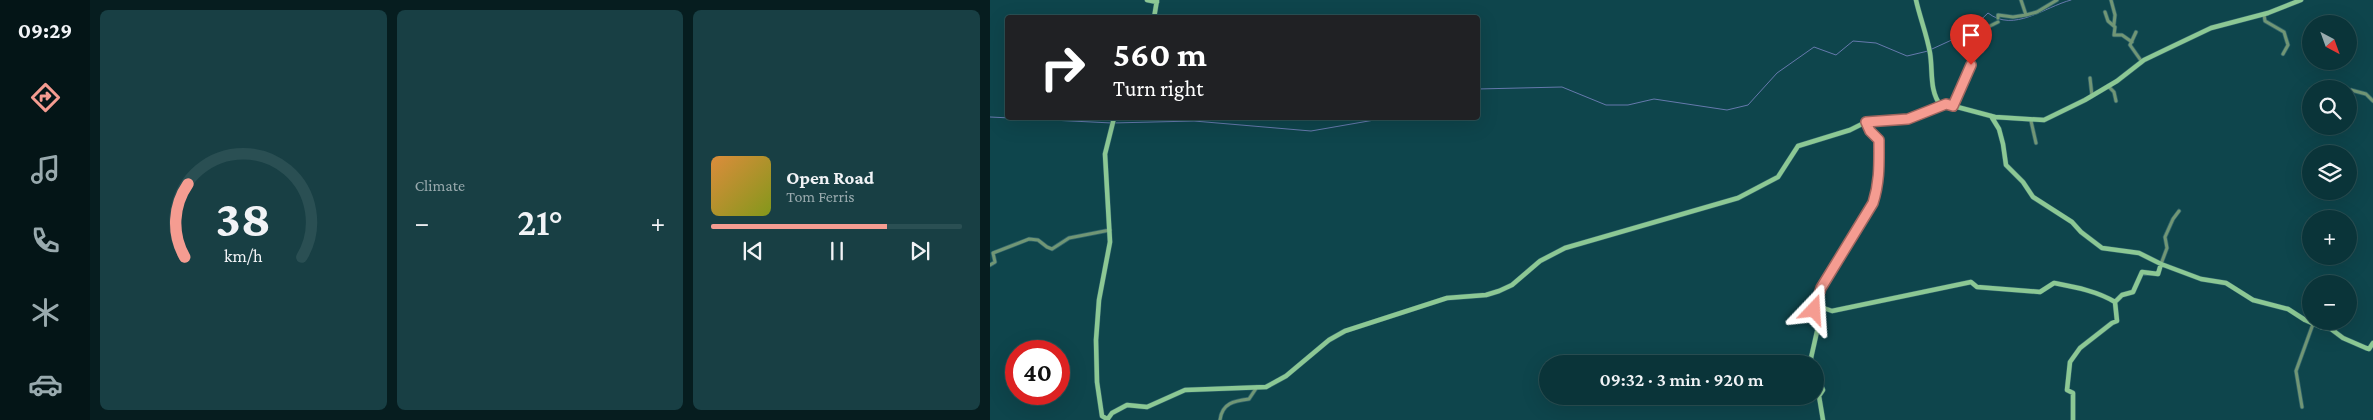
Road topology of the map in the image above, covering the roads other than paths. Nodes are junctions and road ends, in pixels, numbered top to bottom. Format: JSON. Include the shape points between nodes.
{"nodes":[{"id":1,"x":1147,"y":0,"type":"edge"},
{"id":2,"x":1916,"y":0,"type":"edge"},
{"id":3,"x":2022,"y":0,"type":"edge"},
{"id":4,"x":2057,"y":0,"type":"edge"},
{"id":5,"x":2111,"y":0,"type":"edge"},
{"id":6,"x":2301,"y":0,"type":"edge"},
{"id":7,"x":1157,"y":1,"type":"edge"},
{"id":8,"x":2106,"y":12,"type":"dead end"},
{"id":9,"x":1155,"y":15,"type":"edge"},
{"id":10,"x":2026,"y":15,"type":"junction"},
{"id":11,"x":2264,"y":15,"type":"junction"},
{"id":12,"x":2114,"y":25,"type":"junction"},
{"id":13,"x":2136,"y":32,"type":"dead end"},
{"id":14,"x":2132,"y":42,"type":"junction"},
{"id":15,"x":2283,"y":54,"type":"dead end"},
{"id":16,"x":2142,"y":62,"type":"junction"},
{"id":17,"x":2090,"y":78,"type":"dead end"},
{"id":18,"x":2108,"y":86,"type":"junction"},
{"id":19,"x":2357,"y":91,"type":"edge"},
{"id":20,"x":2092,"y":96,"type":"junction"},
{"id":21,"x":2116,"y":101,"type":"dead end"},
{"id":22,"x":2373,"y":101,"type":"edge"},
{"id":23,"x":1941,"y":106,"type":"junction"},
{"id":24,"x":1953,"y":106,"type":"junction"},
{"id":25,"x":1991,"y":116,"type":"junction"},
{"id":26,"x":1114,"y":120,"type":"edge"},
{"id":27,"x":2032,"y":121,"type":"junction"},
{"id":28,"x":1866,"y":122,"type":"junction"},
{"id":29,"x":2036,"y":143,"type":"dead end"},
{"id":30,"x":2179,"y":211,"type":"dead end"},
{"id":31,"x":1111,"y":230,"type":"junction"},
{"id":32,"x":2162,"y":264,"type":"junction"},
{"id":33,"x":990,"y":265,"type":"edge"},
{"id":34,"x":2115,"y":302,"type":"junction"},
{"id":35,"x":1815,"y":305,"type":"junction"},
{"id":36,"x":2302,"y":317,"type":"edge"},
{"id":37,"x":2311,"y":330,"type":"edge"},
{"id":38,"x":2332,"y":330,"type":"edge"},
{"id":39,"x":2373,"y":343,"type":"edge"},
{"id":40,"x":1812,"y":355,"type":"edge"},
{"id":41,"x":1257,"y":387,"type":"junction"},
{"id":42,"x":1820,"y":405,"type":"edge"},
{"id":43,"x":2302,"y":406,"type":"dead end"},
{"id":44,"x":1105,"y":419,"type":"edge"},
{"id":45,"x":1097,"y":420,"type":"edge"},
{"id":46,"x":1220,"y":420,"type":"edge"},
{"id":47,"x":1823,"y":420,"type":"edge"},
{"id":48,"x":2073,"y":420,"type":"edge"}],
"edges":[{"from":1,"to":7,"type":"street"},
{"from":2,"to":23,"type":"street","via":[[1929,49],[1932,85]]},
{"from":3,"to":10,"type":"street"},
{"from":4,"to":10,"type":"street"},
{"from":5,"to":12,"type":"street"},
{"from":6,"to":11,"type":"street"},
{"from":7,"to":9,"type":"street"},
{"from":8,"to":12,"type":"street","via":[[2108,21]]},
{"from":10,"to":24,"type":"street","via":[[1998,15],[1998,20],[1976,40],[1982,51],[1975,56],[1967,71]]},
{"from":11,"to":15,"type":"street","via":[[2265,21],[2284,32],[2288,45]]},
{"from":11,"to":16,"type":"street","via":[[2211,28]]},
{"from":12,"to":14,"type":"street","via":[[2114,35],[2122,35]]},
{"from":13,"to":14,"type":"street"},
{"from":14,"to":16,"type":"street","via":[[2130,45]]},
{"from":16,"to":18,"type":"street"},
{"from":17,"to":20,"type":"street"},
{"from":18,"to":20,"type":"street"},
{"from":18,"to":21,"type":"street"},
{"from":19,"to":22,"type":"street"},
{"from":20,"to":27,"type":"street","via":[[2044,120]]},
{"from":23,"to":24,"type":"street"},
{"from":23,"to":28,"type":"street","via":[[1908,119]]},
{"from":24,"to":25,"type":"street"},
{"from":25,"to":27,"type":"street"},
{"from":25,"to":32,"type":"street","via":[[2001,136],[2006,165],[2034,197],[2072,222],[2102,248],[2140,253]]},
{"from":26,"to":31,"type":"street","via":[[1105,154]]},
{"from":27,"to":29,"type":"street"},
{"from":28,"to":35,"type":"street","via":[[1879,140],[1881,172],[1876,193],[1821,288]]},
{"from":28,"to":41,"type":"street","via":[[1798,146],[1778,177],[1746,194],[1715,206],[1565,248],[1540,261],[1512,285],[1486,295],[1447,298],[1345,331],[1275,383]]},
{"from":30,"to":32,"type":"street","via":[[2165,237]]},
{"from":31,"to":33,"type":"street","via":[[1069,238],[1052,248],[1029,239],[993,253],[995,262]]},
{"from":31,"to":44,"type":"street","via":[[1096,340],[1098,394]]},
{"from":32,"to":34,"type":"street","via":[[2158,274],[2142,272],[2133,292],[2122,295]]},
{"from":32,"to":36,"type":"street","via":[[2201,280],[2226,283],[2253,300],[2288,309]]},
{"from":34,"to":35,"type":"street","via":[[2082,288],[2054,283],[2040,292],[1977,287],[1971,282],[1832,311]]},
{"from":34,"to":48,"type":"street","via":[[2117,322],[2112,322],[2086,343],[2070,362],[2067,390],[2073,394]]},
{"from":35,"to":40,"type":"street","via":[[1818,327]]},
{"from":37,"to":43,"type":"street","via":[[2296,371]]},
{"from":38,"to":39,"type":"street","via":[[2369,349]]},
{"from":41,"to":44,"type":"street","via":[[1185,390],[1147,408],[1127,405]]},
{"from":41,"to":46,"type":"street","via":[[1249,399],[1232,401],[1223,409]]},
{"from":42,"to":47,"type":"street"},
{"from":44,"to":45,"type":"street"}]}
